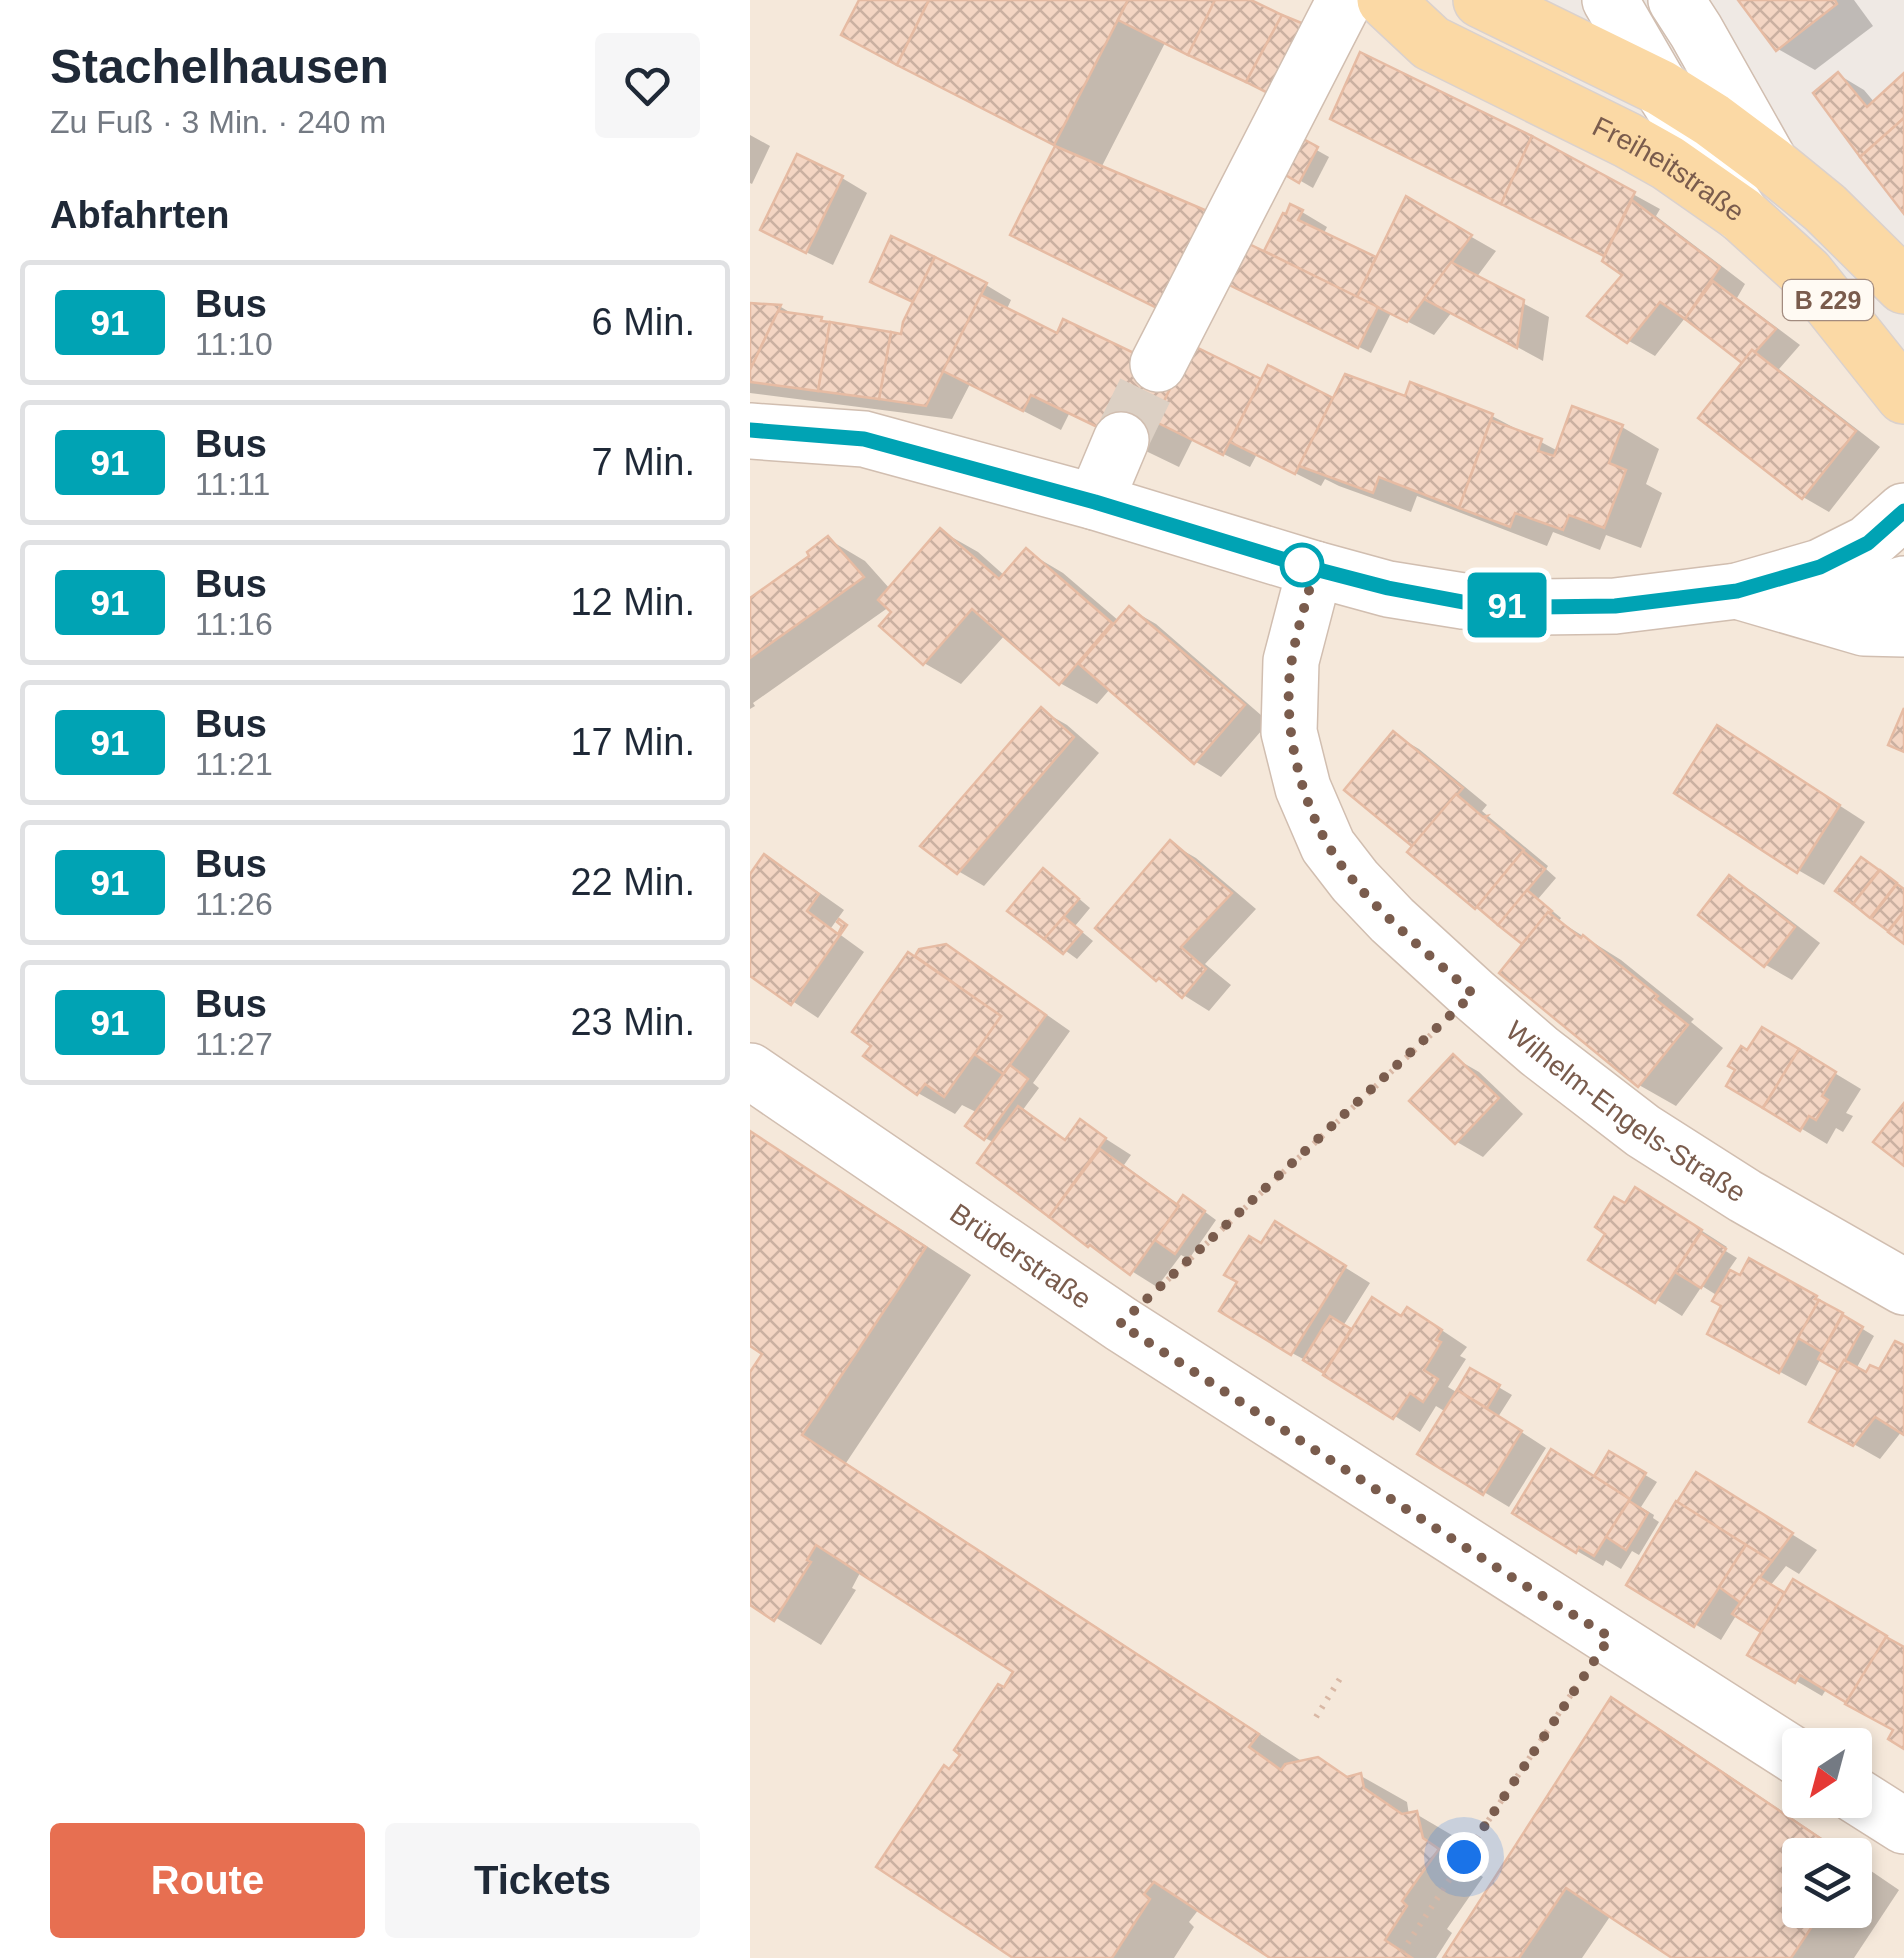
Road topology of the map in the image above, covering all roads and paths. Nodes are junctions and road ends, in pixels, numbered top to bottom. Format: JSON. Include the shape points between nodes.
{"nodes":[{"id":1,"x":1345,"y":0,"type":"edge"},
{"id":2,"x":1385,"y":0,"type":"edge"},
{"id":3,"x":1480,"y":0,"type":"edge"},
{"id":4,"x":1610,"y":0,"type":"edge"},
{"id":5,"x":1676,"y":0,"type":"edge"},
{"id":6,"x":1661,"y":88,"type":"junction"},
{"id":7,"x":1771,"y":164,"type":"junction"},
{"id":8,"x":1741,"y":214,"type":"junction"},
{"id":9,"x":1904,"y":286,"type":"edge"},
{"id":10,"x":1158,"y":364,"type":"tunnel mouth"},
{"id":11,"x":1904,"y":396,"type":"edge"},
{"id":12,"x":750,"y":430,"type":"edge"},
{"id":13,"x":1121,"y":440,"type":"tunnel mouth"},
{"id":14,"x":1095,"y":502,"type":"junction"},
{"id":15,"x":1904,"y":511,"type":"edge"},
{"id":16,"x":1315,"y":569,"type":"junction"},
{"id":17,"x":1904,"y":584,"type":"edge"},
{"id":18,"x":1737,"y":591,"type":"junction"},
{"id":19,"x":1904,"y":629,"type":"edge"},
{"id":20,"x":1473,"y":994,"type":"junction"},
{"id":21,"x":750,"y":1071,"type":"edge"},
{"id":22,"x":1904,"y":1286,"type":"edge"},
{"id":23,"x":1120,"y":1324,"type":"junction"},
{"id":24,"x":1610,"y":1637,"type":"junction"},
{"id":25,"x":1341,"y":1677,"type":"dead end"},
{"id":26,"x":1316,"y":1717,"type":"dead end"},
{"id":27,"x":1782,"y":1748,"type":"edge"},
{"id":28,"x":1872,"y":1806,"type":"edge"},
{"id":29,"x":1904,"y":1826,"type":"edge"},
{"id":30,"x":1402,"y":1952,"type":"dead end"}],
"edges":[{"from":1,"to":10,"type":"street"},
{"from":2,"to":8,"type":"main road","name":"Freiheitstraße","number":"B 229","via":[[1430,43],[1627,140]]},
{"from":3,"to":6,"type":"main road","number":"B 229"},
{"from":4,"to":6,"type":"street"},
{"from":5,"to":7,"type":"street"},
{"from":6,"to":7,"type":"main road","number":"B 229"},
{"from":6,"to":8,"type":"street"},
{"from":7,"to":9,"type":"main road","number":"B 229"},
{"from":8,"to":11,"type":"main road","name":"Freiheitstraße","number":"B 229","via":[[1806,273]]},
{"from":12,"to":14,"type":"street","via":[[864,439]]},
{"from":13,"to":14,"type":"street"},
{"from":14,"to":16,"type":"street"},
{"from":15,"to":18,"type":"street","via":[[1868,543],[1820,567]]},
{"from":16,"to":18,"type":"street","via":[[1463,602],[1538,607],[1615,606]]},
{"from":16,"to":20,"type":"street","name":"Wilhelm-Engels-Straße","via":[[1291,661],[1289,732],[1304,788],[1328,846],[1356,882]]},
{"from":17,"to":18,"type":"street","via":[[1815,594]]},
{"from":18,"to":19,"type":"street","via":[[1864,628]]},
{"from":20,"to":22,"type":"street","name":"Wilhelm-Engels-Straße","via":[[1643,1131]]},
{"from":20,"to":23,"type":"path"},
{"from":21,"to":23,"type":"street","name":"Brüderstraße"},
{"from":23,"to":24,"type":"street","name":"Brüderstraße"},
{"from":24,"to":27,"type":"street","name":"Brüderstraße"},
{"from":24,"to":30,"type":"path"},
{"from":25,"to":26,"type":"path"},
{"from":28,"to":29,"type":"street"}]}
